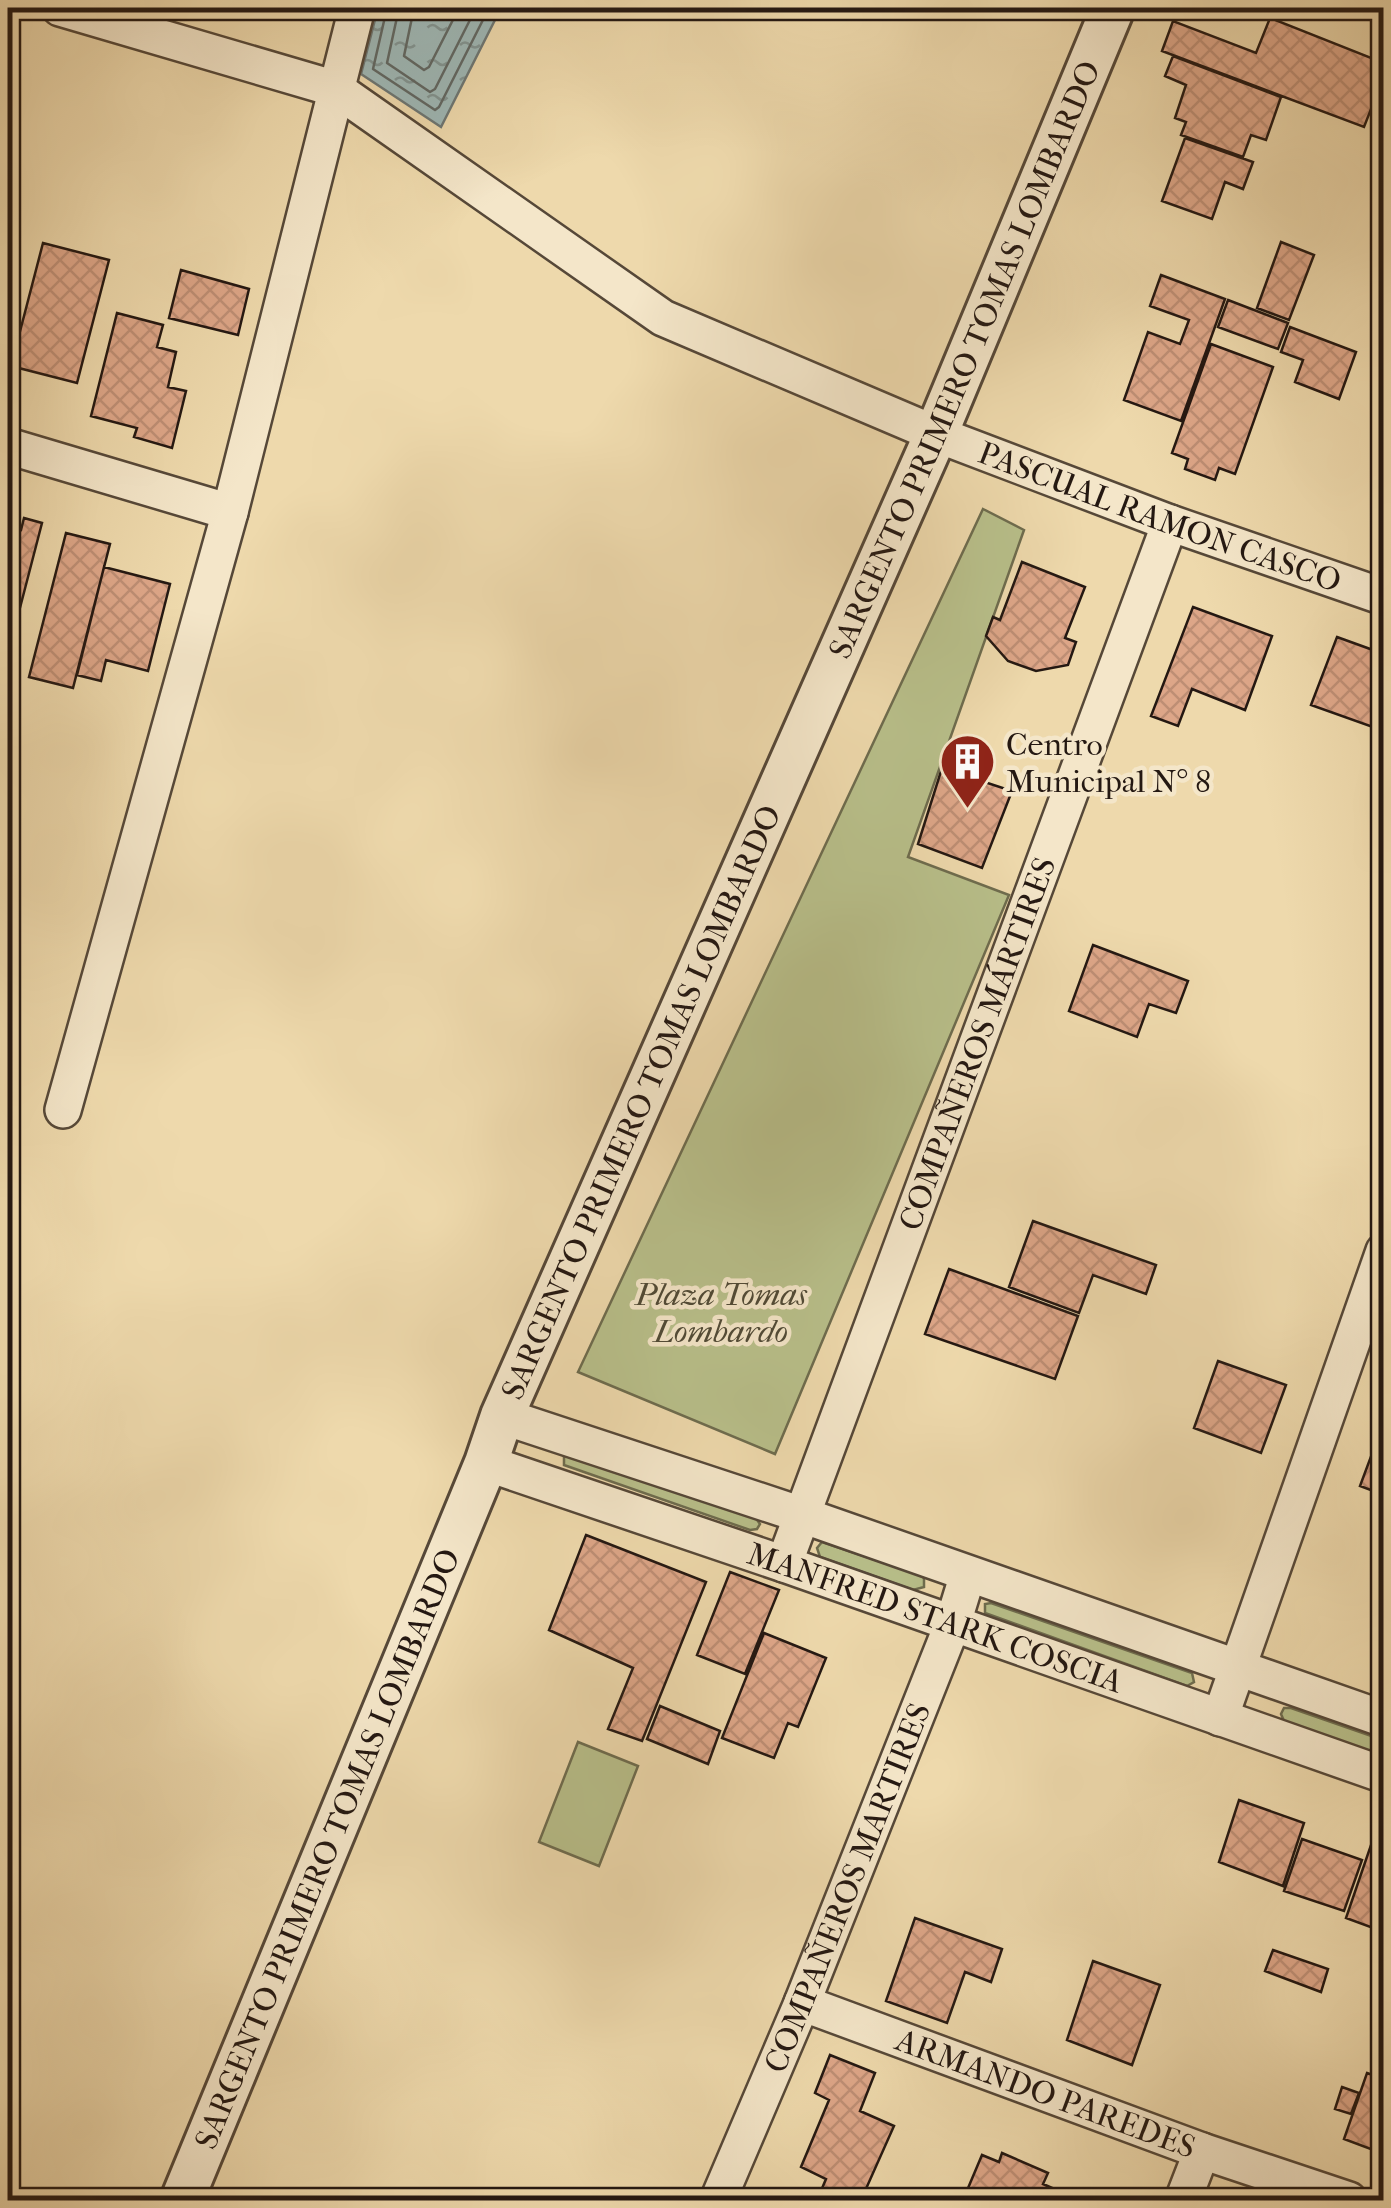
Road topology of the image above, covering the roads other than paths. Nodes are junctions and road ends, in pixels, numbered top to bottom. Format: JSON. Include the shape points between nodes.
{"nodes":[{"id":1,"x":60,"y":8,"type":"edge"},
{"id":2,"x":356,"y":8,"type":"edge"},
{"id":3,"x":1113,"y":8,"type":"edge"},
{"id":4,"x":336,"y":89,"type":"junction"},
{"id":5,"x":936,"y":434,"type":"junction"},
{"id":6,"x":8,"y":446,"type":"edge"},
{"id":7,"x":230,"y":512,"type":"junction"},
{"id":8,"x":1170,"y":523,"type":"junction"},
{"id":9,"x":1384,"y":597,"type":"edge"},
{"id":10,"x":64,"y":1110,"type":"dead end"},
{"id":11,"x":1384,"y":1251,"type":"edge"},
{"id":12,"x":502,"y":1416,"type":"junction"},
{"id":13,"x":486,"y":1464,"type":"junction"},
{"id":14,"x":802,"y":1516,"type":"junction"},
{"id":15,"x":784,"y":1564,"type":"junction"},
{"id":16,"x":968,"y":1574,"type":"junction"},
{"id":17,"x":953,"y":1624,"type":"junction"},
{"id":18,"x":1236,"y":1669,"type":"junction"},
{"id":19,"x":1220,"y":1718,"type":"junction"},
{"id":20,"x":1384,"y":1719,"type":"edge"},
{"id":21,"x":1384,"y":1775,"type":"edge"},
{"id":22,"x":802,"y":2003,"type":"junction"},
{"id":23,"x":1202,"y":2152,"type":"junction"},
{"id":24,"x":182,"y":2200,"type":"edge"},
{"id":25,"x":718,"y":2200,"type":"edge"},
{"id":26,"x":1182,"y":2200,"type":"edge"},
{"id":27,"x":1349,"y":2200,"type":"edge"}],
"edges":[{"from":1,"to":4,"type":"street","name":"PASCUAL RAMON CASCO"},
{"from":2,"to":4,"type":"street"},
{"from":3,"to":5,"type":"street","name":"SARGENTO PRIMERO TOMAS LOMBARDO"},
{"from":4,"to":5,"type":"street","name":"PASCUAL RAMON CASCO","via":[[663,318]]},
{"from":4,"to":7,"type":"street"},
{"from":5,"to":8,"type":"street","name":"PASCUAL RAMON CASCO"},
{"from":5,"to":12,"type":"street","name":"SARGENTO PRIMERO TOMAS LOMBARDO"},
{"from":6,"to":7,"type":"street"},
{"from":7,"to":10,"type":"street"},
{"from":8,"to":9,"type":"street","name":"PASCUAL RAMON CASCO"},
{"from":8,"to":14,"type":"street","name":"COMPAÑEROS MÁRTIRES"},
{"from":11,"to":18,"type":"street"},
{"from":12,"to":13,"type":"street","name":"SARGENTO PRIMERO TOMAS LOMBARDO"},
{"from":12,"to":14,"type":"street","name":"MANFRED STARK COSCIA"},
{"from":13,"to":15,"type":"street","name":"MANFRED STARK COSCIA"},
{"from":13,"to":24,"type":"street","name":"SARGENTO PRIMERO TOMAS LOMBARDO"},
{"from":14,"to":15,"type":"street","name":"COMPAÑEROS MÁRTIRES"},
{"from":14,"to":16,"type":"street","name":"MANFRED STARK COSCIA"},
{"from":15,"to":17,"type":"street","name":"MANFRED STARK COSCIA"},
{"from":16,"to":17,"type":"street","name":"COMPAÑEROS MARTIRES"},
{"from":16,"to":18,"type":"street","name":"MANFRED STARK COSCIA"},
{"from":17,"to":19,"type":"street","name":"MANFRED STARK COSCIA"},
{"from":17,"to":22,"type":"street","name":"COMPAÑEROS MARTIRES"},
{"from":18,"to":19,"type":"street"},
{"from":18,"to":20,"type":"street","name":"MANFRED STARK COSCIA"},
{"from":19,"to":21,"type":"street","name":"MANFRED STARK COSCIA"},
{"from":22,"to":23,"type":"street","name":"ARMANDO PAREDES"},
{"from":22,"to":25,"type":"street","name":"COMPAÑEROS MARTIRES"},
{"from":23,"to":26,"type":"street"},
{"from":23,"to":27,"type":"street","name":"ARMANDO PAREDES"}]}
